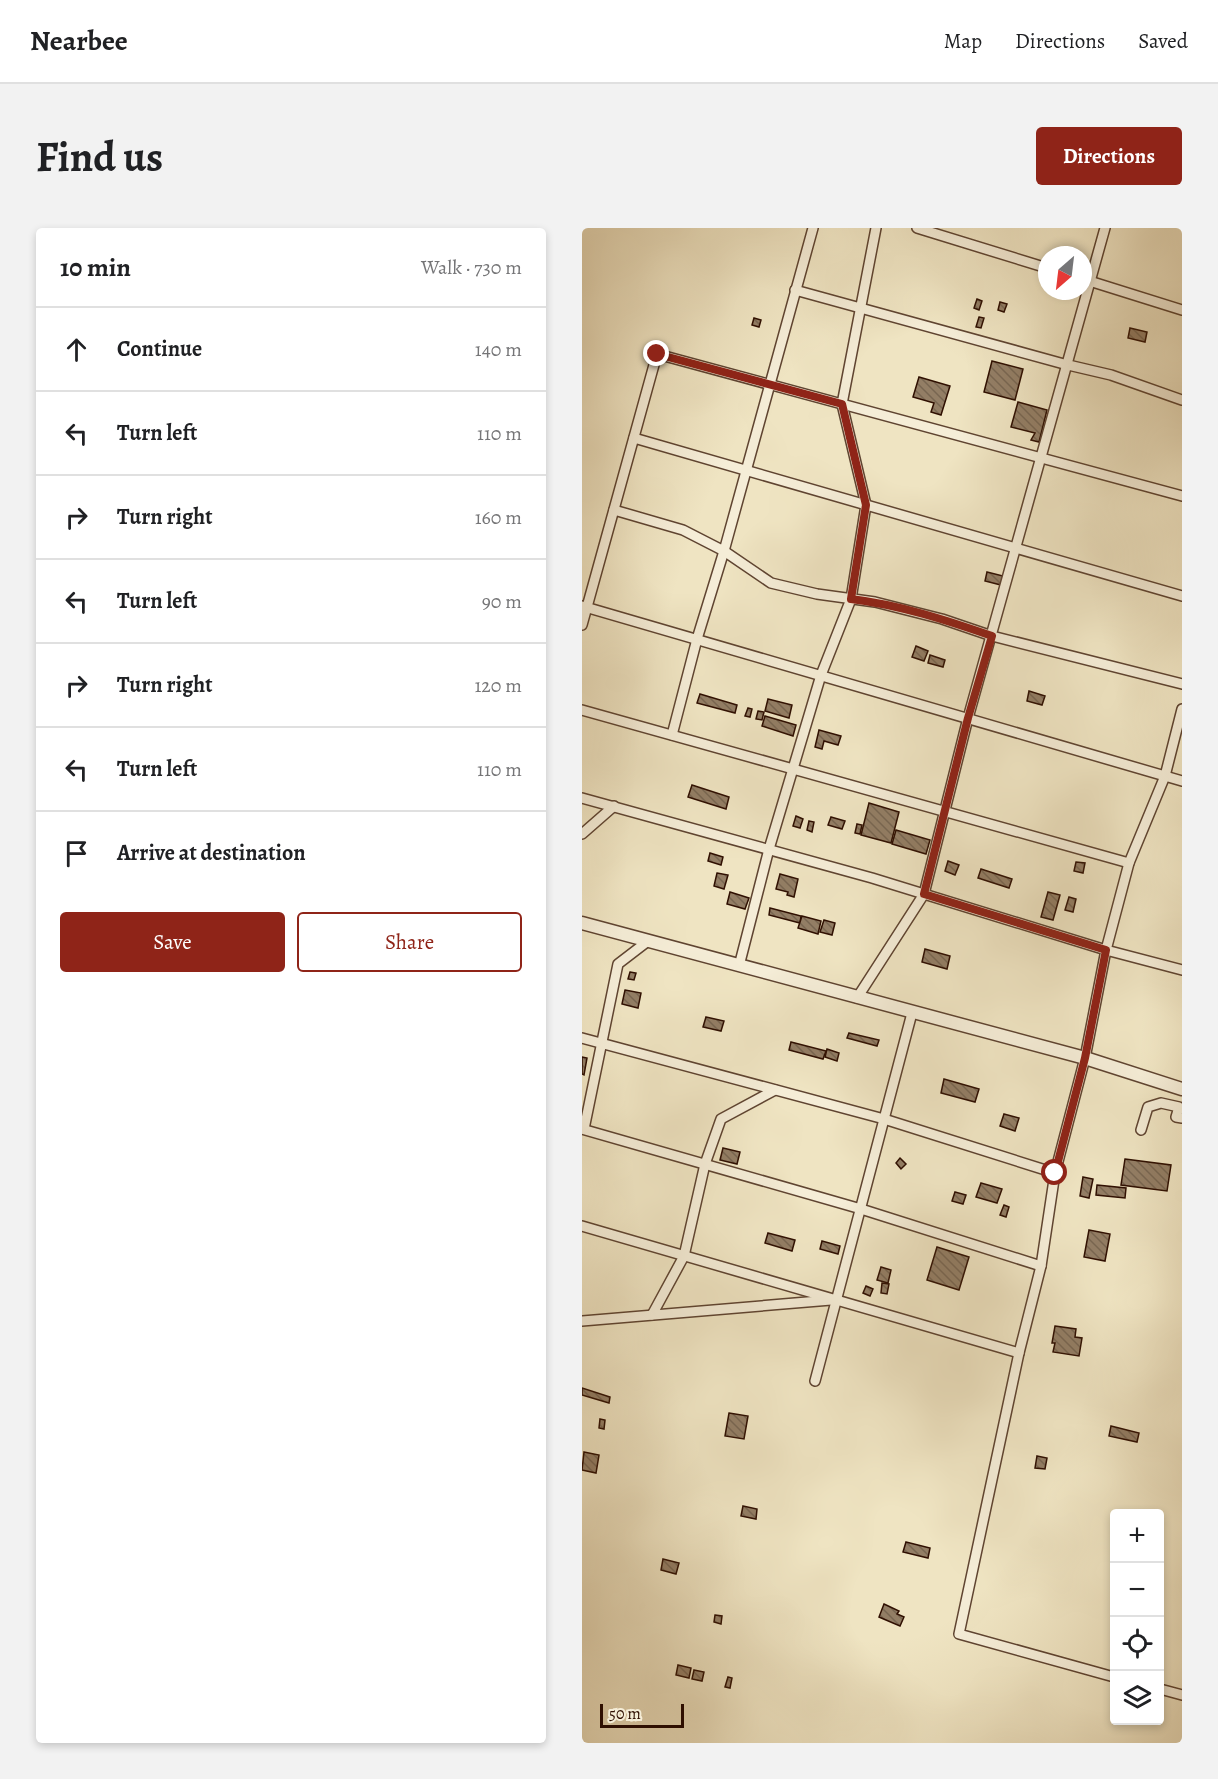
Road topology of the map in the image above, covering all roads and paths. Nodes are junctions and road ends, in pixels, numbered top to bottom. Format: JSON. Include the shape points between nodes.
{"nodes":[{"id":1,"x":813,"y":228,"type":"edge"},
{"id":2,"x":876,"y":228,"type":"edge"},
{"id":3,"x":917,"y":228,"type":"edge"},
{"id":4,"x":1105,"y":228,"type":"edge"},
{"id":5,"x":943,"y":232,"type":"edge"},
{"id":6,"x":1038,"y":265,"type":"edge"},
{"id":7,"x":1092,"y":266,"type":"edge"},
{"id":8,"x":1092,"y":282,"type":"edge"},
{"id":9,"x":795,"y":290,"type":"junction"},
{"id":10,"x":1082,"y":300,"type":"edge"},
{"id":11,"x":861,"y":308,"type":"junction"},
{"id":12,"x":1182,"y":310,"type":"edge"},
{"id":13,"x":1067,"y":365,"type":"junction"},
{"id":14,"x":770,"y":384,"type":"junction"},
{"id":15,"x":1182,"y":400,"type":"edge"},
{"id":16,"x":842,"y":404,"type":"junction"},
{"id":17,"x":634,"y":438,"type":"junction"},
{"id":18,"x":1041,"y":458,"type":"junction"},
{"id":19,"x":746,"y":470,"type":"junction"},
{"id":20,"x":1182,"y":496,"type":"edge"},
{"id":21,"x":866,"y":505,"type":"junction"},
{"id":22,"x":614,"y":510,"type":"junction"},
{"id":23,"x":1016,"y":548,"type":"junction"},
{"id":24,"x":724,"y":551,"type":"junction"},
{"id":25,"x":1182,"y":596,"type":"edge"},
{"id":26,"x":851,"y":599,"type":"junction"},
{"id":27,"x":585,"y":606,"type":"edge"},
{"id":28,"x":582,"y":625,"type":"edge"},
{"id":29,"x":992,"y":636,"type":"junction"},
{"id":30,"x":697,"y":639,"type":"junction"},
{"id":31,"x":821,"y":675,"type":"junction"},
{"id":32,"x":1182,"y":684,"type":"edge"},
{"id":33,"x":1182,"y":709,"type":"edge"},
{"id":34,"x":582,"y":710,"type":"edge"},
{"id":35,"x":968,"y":718,"type":"junction"},
{"id":36,"x":672,"y":735,"type":"junction"},
{"id":37,"x":793,"y":769,"type":"junction"},
{"id":38,"x":1166,"y":776,"type":"junction"},
{"id":39,"x":1182,"y":781,"type":"edge"},
{"id":40,"x":582,"y":798,"type":"edge"},
{"id":41,"x":614,"y":806,"type":"junction"},
{"id":42,"x":945,"y":811,"type":"junction"},
{"id":43,"x":582,"y":834,"type":"edge"},
{"id":44,"x":769,"y":849,"type":"junction"},
{"id":45,"x":1130,"y":863,"type":"junction"},
{"id":46,"x":924,"y":894,"type":"junction"},
{"id":47,"x":582,"y":923,"type":"edge"},
{"id":48,"x":648,"y":941,"type":"junction"},
{"id":49,"x":1106,"y":950,"type":"junction"},
{"id":50,"x":739,"y":966,"type":"junction"},
{"id":51,"x":1182,"y":970,"type":"edge"},
{"id":52,"x":857,"y":998,"type":"junction"},
{"id":53,"x":912,"y":1013,"type":"junction"},
{"id":54,"x":582,"y":1038,"type":"edge"},
{"id":55,"x":600,"y":1043,"type":"junction"},
{"id":56,"x":1085,"y":1058,"type":"junction"},
{"id":57,"x":1182,"y":1089,"type":"edge"},
{"id":58,"x":775,"y":1090,"type":"junction"},
{"id":59,"x":1182,"y":1118,"type":"edge"},
{"id":60,"x":884,"y":1119,"type":"junction"},
{"id":61,"x":583,"y":1129,"type":"edge"},
{"id":62,"x":1141,"y":1130,"type":"dead end"},
{"id":63,"x":705,"y":1164,"type":"junction"},
{"id":64,"x":1055,"y":1173,"type":"junction"},
{"id":65,"x":861,"y":1209,"type":"junction"},
{"id":66,"x":582,"y":1226,"type":"edge"},
{"id":67,"x":684,"y":1256,"type":"junction"},
{"id":68,"x":1041,"y":1266,"type":"junction"},
{"id":69,"x":837,"y":1299,"type":"junction"},
{"id":70,"x":652,"y":1315,"type":"junction"},
{"id":71,"x":582,"y":1322,"type":"edge"},
{"id":72,"x":1019,"y":1353,"type":"junction"},
{"id":73,"x":815,"y":1381,"type":"dead end"},
{"id":74,"x":1110,"y":1676,"type":"edge"},
{"id":75,"x":1164,"y":1690,"type":"edge"},
{"id":76,"x":1182,"y":1695,"type":"edge"}],
"edges":[{"from":1,"to":9,"type":"street"},
{"from":2,"to":11,"type":"street"},
{"from":3,"to":5,"type":"street"},
{"from":4,"to":7,"type":"street"},
{"from":5,"to":6,"type":"street"},
{"from":8,"to":12,"type":"street"},
{"from":9,"to":11,"type":"street"},
{"from":9,"to":14,"type":"street"},
{"from":10,"to":13,"type":"street"},
{"from":11,"to":13,"type":"street"},
{"from":11,"to":16,"type":"street"},
{"from":13,"to":15,"type":"street","via":[[1111,375]]},
{"from":13,"to":18,"type":"street"},
{"from":14,"to":16,"type":"street"},
{"from":14,"to":17,"type":"street","via":[[657,354]]},
{"from":14,"to":19,"type":"street"},
{"from":16,"to":18,"type":"street"},
{"from":16,"to":21,"type":"street"},
{"from":17,"to":19,"type":"street"},
{"from":17,"to":22,"type":"street"},
{"from":18,"to":20,"type":"street"},
{"from":18,"to":23,"type":"street"},
{"from":19,"to":21,"type":"street"},
{"from":19,"to":24,"type":"street"},
{"from":21,"to":23,"type":"street"},
{"from":21,"to":26,"type":"street"},
{"from":22,"to":24,"type":"street","via":[[683,530]]},
{"from":22,"to":27,"type":"street"},
{"from":23,"to":25,"type":"street"},
{"from":23,"to":29,"type":"street"},
{"from":24,"to":26,"type":"street","via":[[771,583]]},
{"from":24,"to":30,"type":"street"},
{"from":26,"to":29,"type":"street","via":[[942,619]]},
{"from":26,"to":31,"type":"street"},
{"from":27,"to":28,"type":"street"},
{"from":27,"to":30,"type":"street"},
{"from":29,"to":32,"type":"street"},
{"from":29,"to":35,"type":"street"},
{"from":30,"to":31,"type":"street"},
{"from":30,"to":36,"type":"street"},
{"from":31,"to":35,"type":"street"},
{"from":31,"to":37,"type":"street"},
{"from":33,"to":38,"type":"street"},
{"from":34,"to":36,"type":"street"},
{"from":35,"to":38,"type":"street"},
{"from":35,"to":42,"type":"street"},
{"from":36,"to":37,"type":"street"},
{"from":37,"to":42,"type":"street"},
{"from":37,"to":44,"type":"street"},
{"from":38,"to":39,"type":"street"},
{"from":38,"to":45,"type":"street"},
{"from":40,"to":41,"type":"street"},
{"from":41,"to":43,"type":"street"},
{"from":41,"to":44,"type":"street"},
{"from":42,"to":45,"type":"street"},
{"from":42,"to":46,"type":"street"},
{"from":44,"to":46,"type":"street"},
{"from":44,"to":50,"type":"street"},
{"from":45,"to":49,"type":"street"},
{"from":46,"to":49,"type":"street"},
{"from":46,"to":52,"type":"street"},
{"from":47,"to":48,"type":"street"},
{"from":48,"to":50,"type":"street"},
{"from":48,"to":55,"type":"street","via":[[618,964]]},
{"from":49,"to":51,"type":"street"},
{"from":49,"to":56,"type":"street"},
{"from":50,"to":52,"type":"street"},
{"from":52,"to":53,"type":"street"},
{"from":53,"to":56,"type":"street"},
{"from":53,"to":60,"type":"street"},
{"from":54,"to":55,"type":"street"},
{"from":55,"to":58,"type":"street"},
{"from":55,"to":61,"type":"street"},
{"from":56,"to":57,"type":"street"},
{"from":56,"to":64,"type":"street"},
{"from":58,"to":60,"type":"street"},
{"from":58,"to":63,"type":"street","via":[[721,1119]]},
{"from":59,"to":62,"type":"street","via":[[1176,1117],[1179,1107],[1154,1105],[1148,1107]]},
{"from":60,"to":64,"type":"street"},
{"from":60,"to":65,"type":"street"},
{"from":61,"to":63,"type":"street"},
{"from":63,"to":65,"type":"street"},
{"from":63,"to":67,"type":"street"},
{"from":64,"to":68,"type":"street"},
{"from":65,"to":68,"type":"street"},
{"from":65,"to":69,"type":"street"},
{"from":66,"to":67,"type":"street"},
{"from":67,"to":69,"type":"street"},
{"from":67,"to":70,"type":"street"},
{"from":68,"to":72,"type":"street"},
{"from":69,"to":70,"type":"street"},
{"from":69,"to":72,"type":"street"},
{"from":69,"to":73,"type":"street"},
{"from":70,"to":71,"type":"street"},
{"from":72,"to":74,"type":"street","via":[[959,1634]]},
{"from":75,"to":76,"type":"street"}]}
